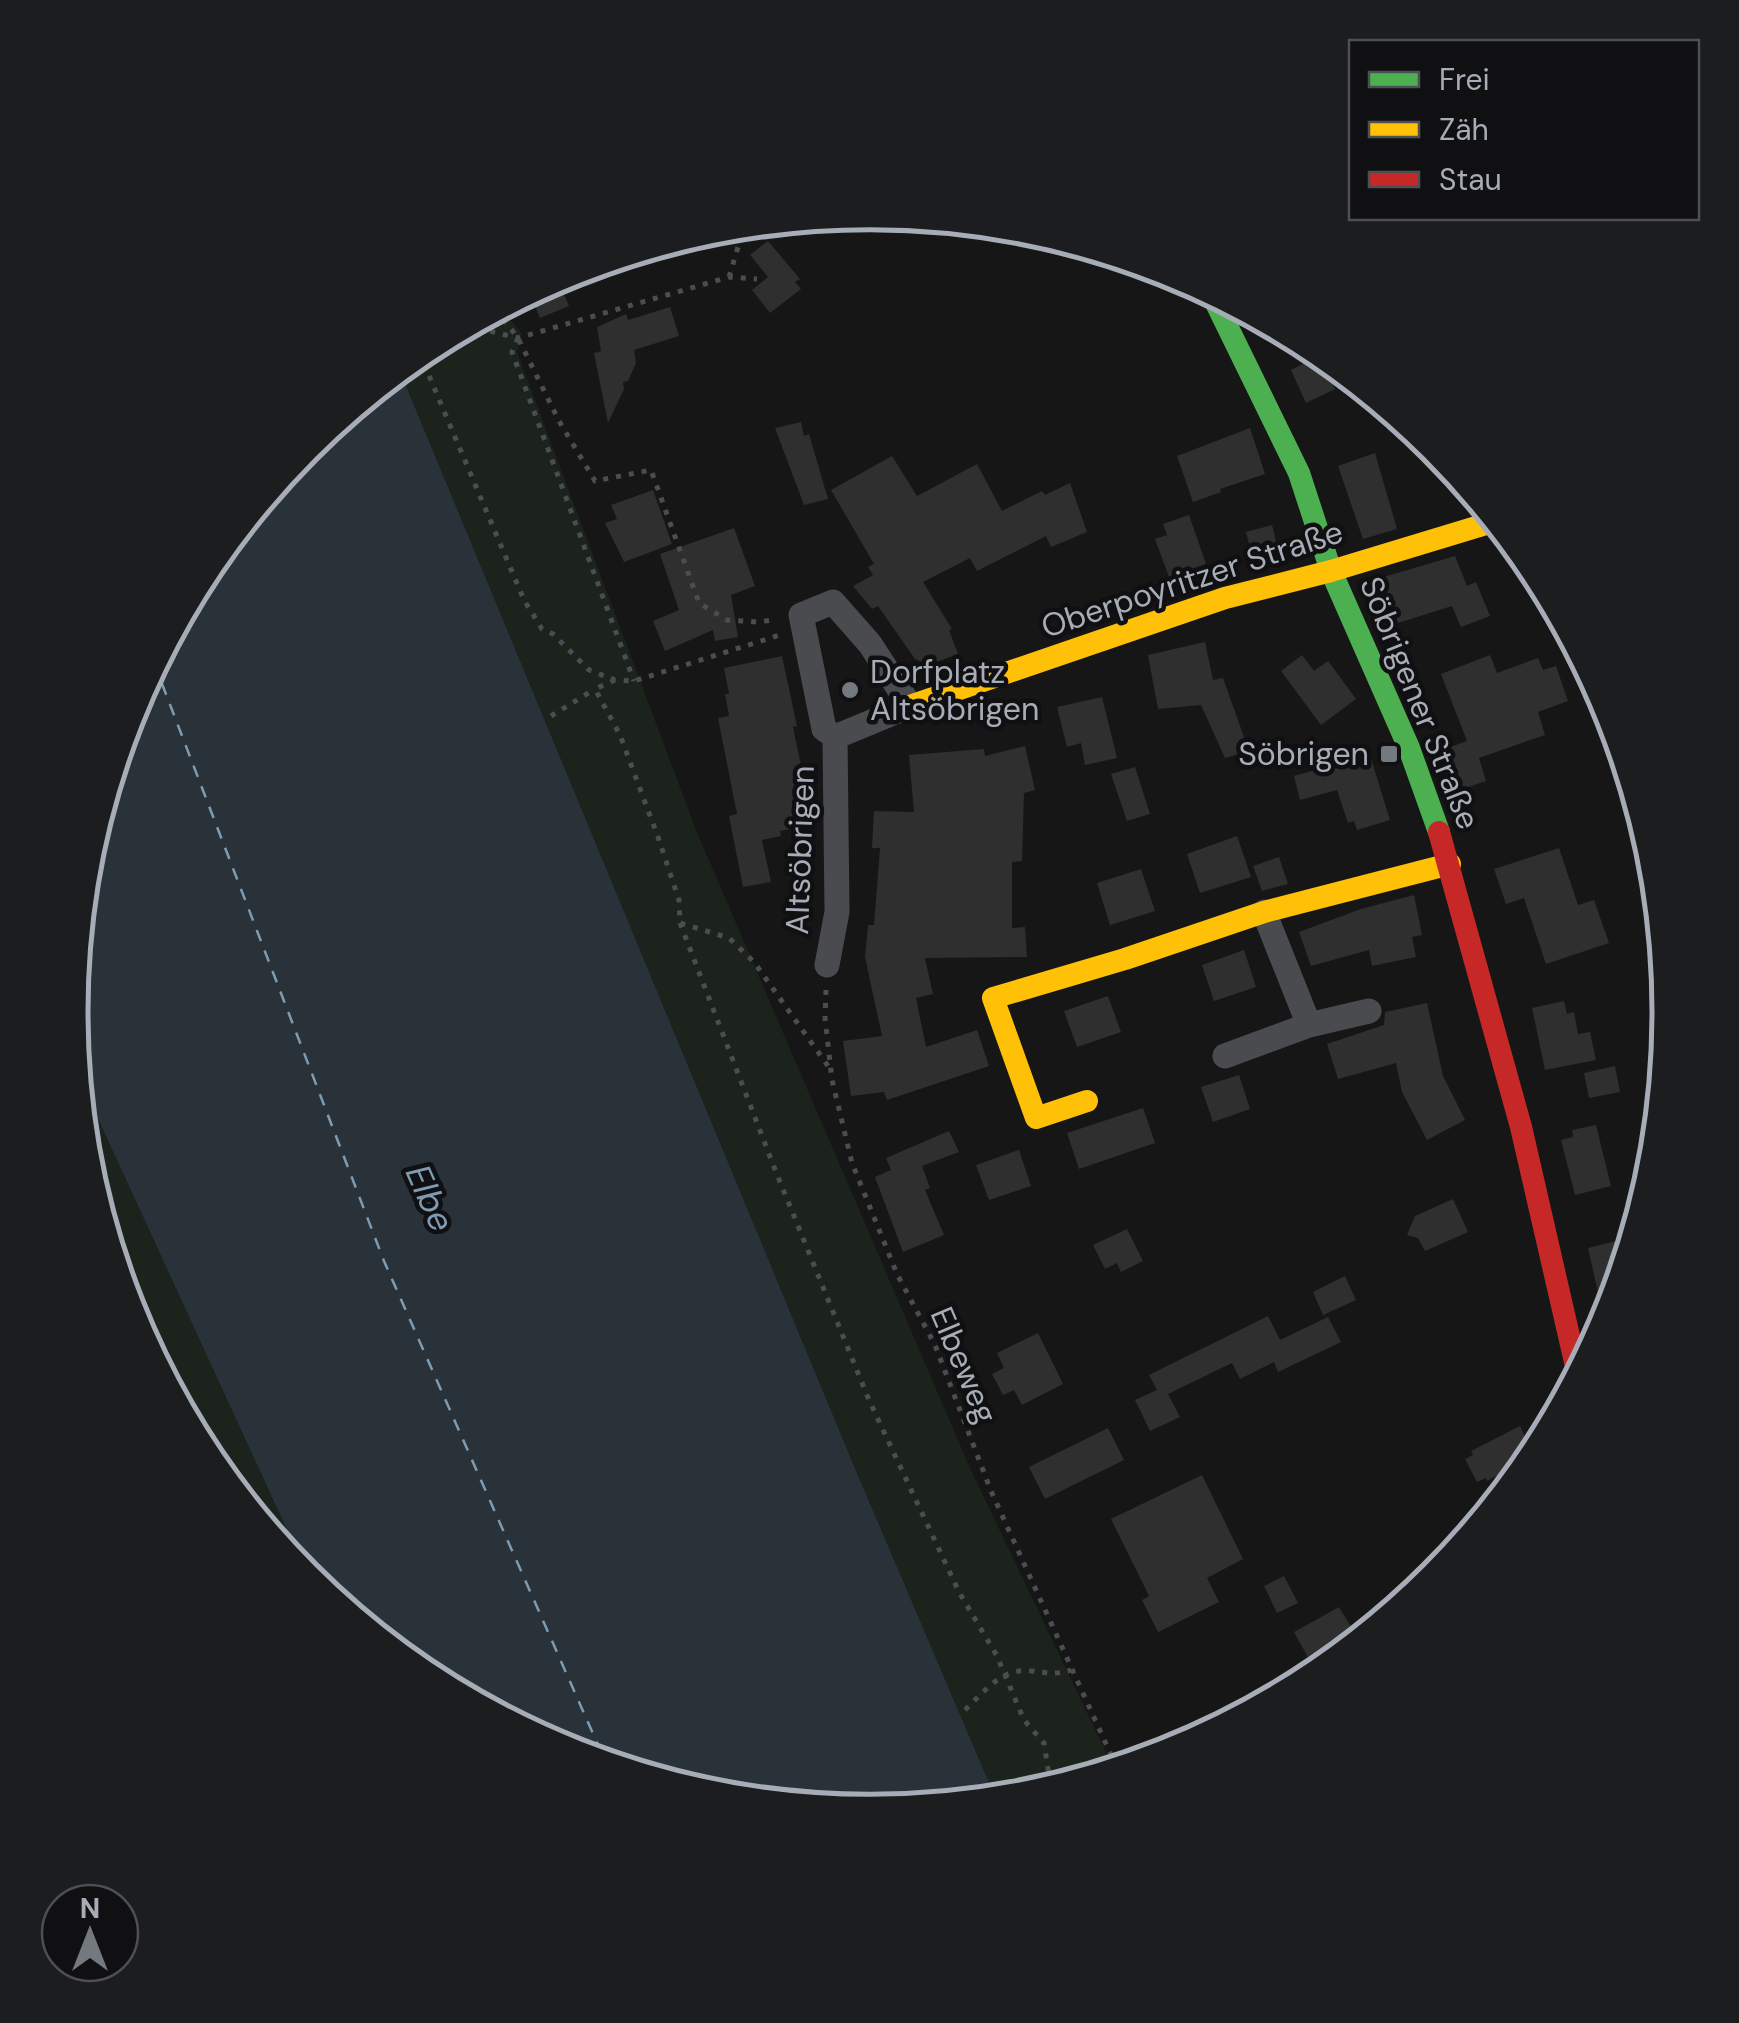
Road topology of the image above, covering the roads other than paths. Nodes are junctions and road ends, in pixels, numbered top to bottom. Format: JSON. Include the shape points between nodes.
{"nodes":[{"id":1,"x":1221,"y":313,"type":"edge"},
{"id":2,"x":1482,"y":525,"type":"edge"},
{"id":3,"x":1331,"y":571,"type":"junction"},
{"id":4,"x":910,"y":706,"type":"junction"},
{"id":5,"x":836,"y":738,"type":"junction"},
{"id":6,"x":1450,"y":864,"type":"junction"},
{"id":7,"x":1264,"y":912,"type":"junction"},
{"id":8,"x":827,"y":965,"type":"road end"},
{"id":9,"x":1368,"y":1011,"type":"dead end"},
{"id":10,"x":1309,"y":1025,"type":"junction"},
{"id":11,"x":1225,"y":1056,"type":"dead end"},
{"id":12,"x":1087,"y":1101,"type":"dead end"},
{"id":13,"x":1573,"y":1353,"type":"edge"}],
"edges":[{"from":1,"to":3,"type":"street","name":"Söbrigener Straße","via":[[1298,473]]},
{"from":2,"to":3,"type":"street","name":"Oberpoyritzer Straße"},
{"from":3,"to":4,"type":"street","name":"Oberpoyritzer Straße","via":[[1225,598]]},
{"from":3,"to":6,"type":"street","name":"Söbrigener Straße","via":[[1409,748]]},
{"from":4,"to":5,"type":"street","name":"Altsöbrigen"},
{"from":4,"to":5,"type":"street","name":"Altsöbrigen","via":[[833,602],[802,621],[824,729]]},
{"from":5,"to":8,"type":"street","name":"Altsöbrigen","via":[[837,912]]},
{"from":6,"to":7,"type":"street","name":"Söbrigener Straße"},
{"from":6,"to":13,"type":"street","name":"Söbrigener Straße","via":[[1512,1090]]},
{"from":7,"to":10,"type":"street"},
{"from":7,"to":12,"type":"street","name":"Söbrigener Straße","via":[[993,998],[1036,1118]]},
{"from":9,"to":10,"type":"street"},
{"from":10,"to":11,"type":"street"}]}
